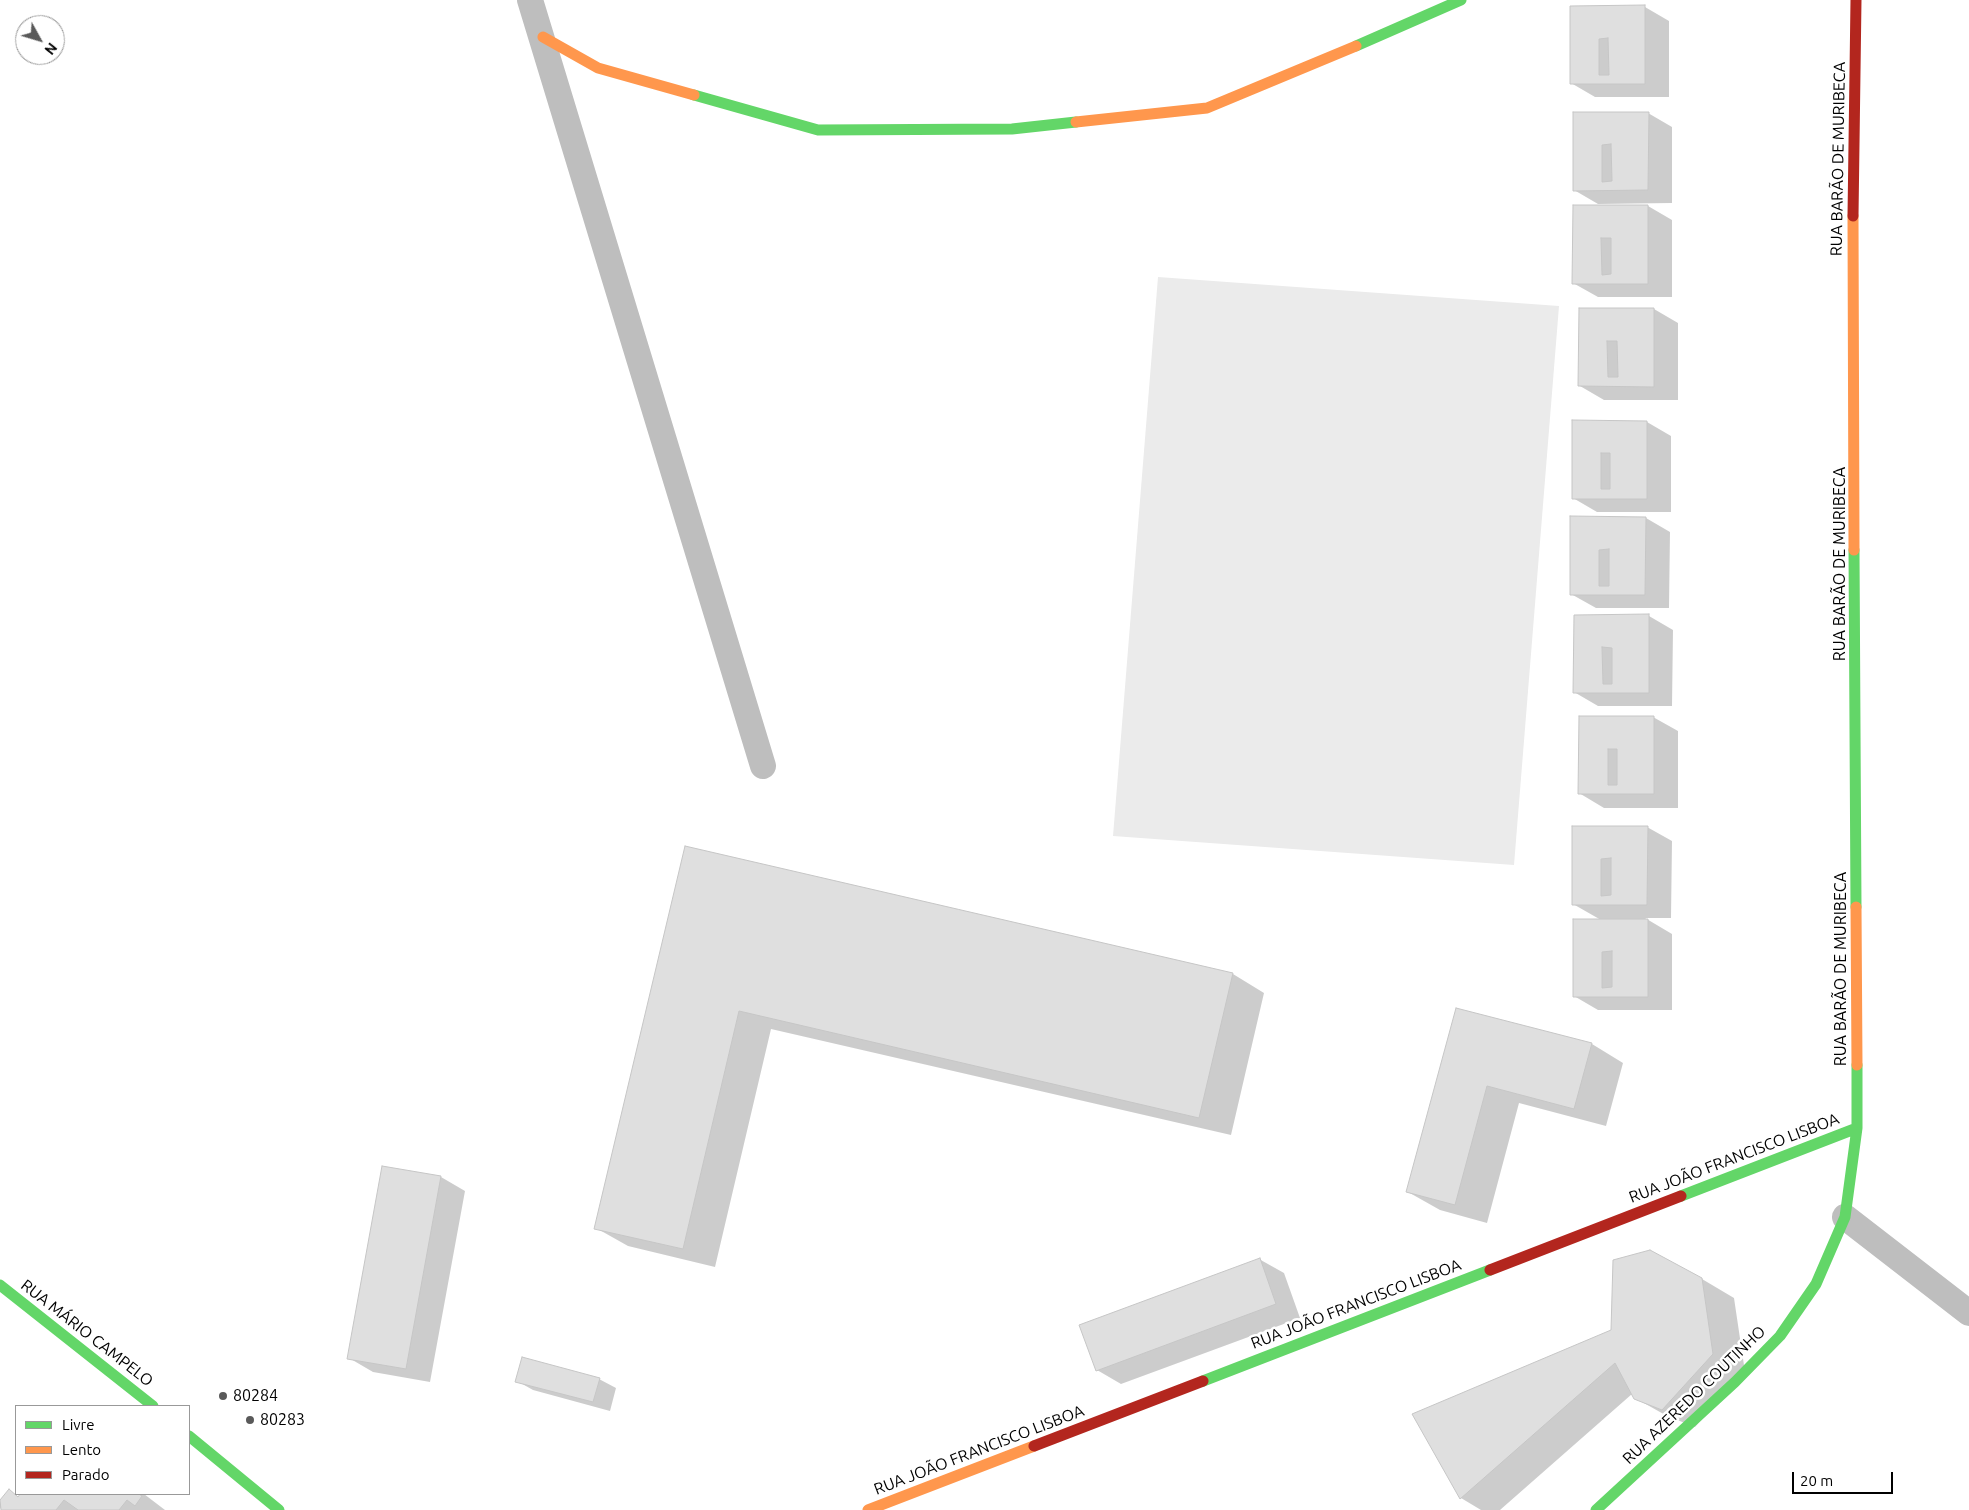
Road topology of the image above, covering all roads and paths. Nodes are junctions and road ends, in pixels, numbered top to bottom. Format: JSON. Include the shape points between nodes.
{"nodes":[{"id":1,"x":530,"y":0,"type":"edge"},
{"id":2,"x":1461,"y":0,"type":"edge"},
{"id":3,"x":1856,"y":0,"type":"edge"},
{"id":4,"x":543,"y":37,"type":"junction"},
{"id":5,"x":763,"y":766,"type":"dead end"},
{"id":6,"x":1857,"y":1128,"type":"junction"},
{"id":7,"x":1845,"y":1216,"type":"junction"},
{"id":8,"x":0,"y":1286,"type":"edge"},
{"id":9,"x":1969,"y":1313,"type":"edge"},
{"id":10,"x":152,"y":1405,"type":"edge"},
{"id":11,"x":190,"y":1437,"type":"edge"},
{"id":12,"x":280,"y":1510,"type":"edge"},
{"id":13,"x":868,"y":1510,"type":"edge"},
{"id":14,"x":1596,"y":1510,"type":"edge"}],
"edges":[{"from":1,"to":4,"type":"street"},
{"from":2,"to":4,"type":"street","via":[[1207,108],[1012,128],[818,130],[598,68]]},
{"from":3,"to":6,"type":"street","name":"RUA BARÃO DE MURIBECA"},
{"from":4,"to":5,"type":"street"},
{"from":6,"to":7,"type":"street","name":"RUA AZEREDO COUTINHO"},
{"from":6,"to":13,"type":"street","name":"RUA JOÃO FRANCISCO LISBOA"},
{"from":7,"to":9,"type":"street"},
{"from":7,"to":14,"type":"street","name":"RUA AZEREDO COUTINHO","via":[[1816,1284],[1780,1336],[1735,1382]]},
{"from":8,"to":10,"type":"street","name":"RUA MÁRIO CAMPELO"},
{"from":11,"to":12,"type":"street"}]}
